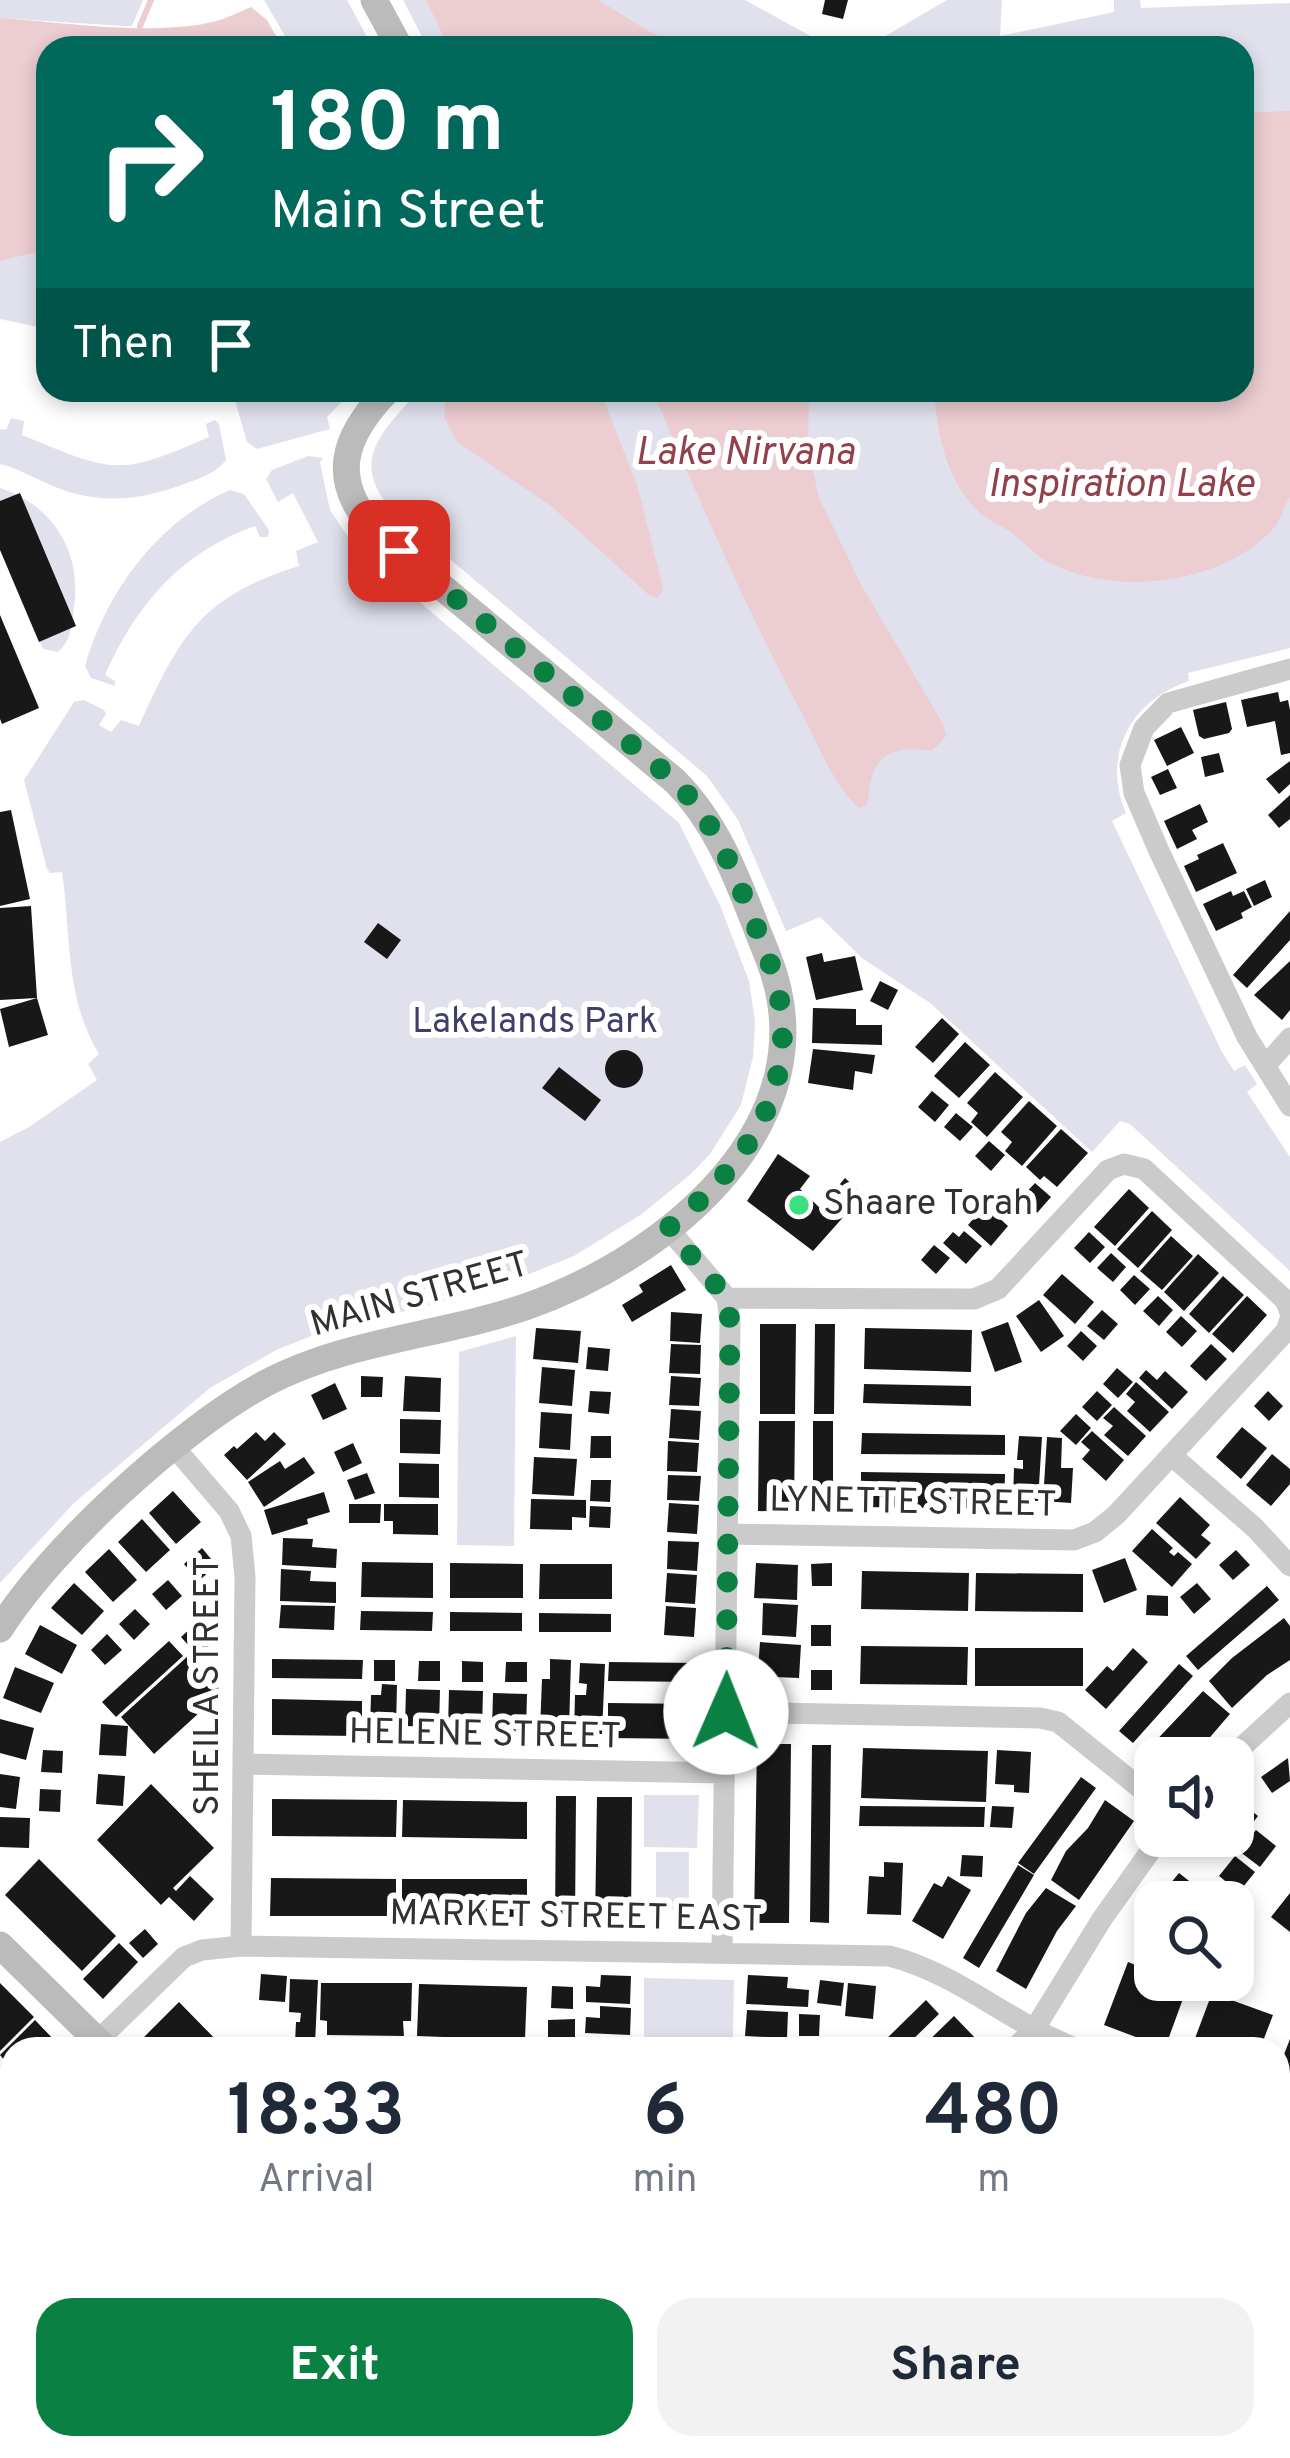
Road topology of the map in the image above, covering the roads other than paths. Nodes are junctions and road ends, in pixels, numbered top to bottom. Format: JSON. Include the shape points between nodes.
{"nodes":[{"id":1,"x":374,"y":0,"type":"edge"},
{"id":2,"x":394,"y":36,"type":"edge"},
{"id":3,"x":378,"y":402,"type":"edge"},
{"id":4,"x":1290,"y":670,"type":"edge"},
{"id":5,"x":1290,"y":1038,"type":"edge"},
{"id":6,"x":1265,"y":1066,"type":"junction"},
{"id":7,"x":1290,"y":1106,"type":"edge"},
{"id":8,"x":668,"y":1228,"type":"junction"},
{"id":9,"x":727,"y":1298,"type":"junction"},
{"id":10,"x":1290,"y":1315,"type":"edge"},
{"id":11,"x":175,"y":1448,"type":"junction"},
{"id":12,"x":1172,"y":1455,"type":"junction"},
{"id":13,"x":727,"y":1534,"type":"junction"},
{"id":14,"x":1290,"y":1566,"type":"edge"},
{"id":15,"x":0,"y":1629,"type":"edge"},
{"id":16,"x":1290,"y":1703,"type":"edge"},
{"id":17,"x":726,"y":1712,"type":"junction"},
{"id":18,"x":1253,"y":1737,"type":"edge"},
{"id":19,"x":245,"y":1764,"type":"junction"},
{"id":20,"x":724,"y":1773,"type":"junction"},
{"id":21,"x":1134,"y":1783,"type":"edge"},
{"id":22,"x":1146,"y":1857,"type":"edge"},
{"id":23,"x":0,"y":1945,"type":"edge"},
{"id":24,"x":241,"y":1946,"type":"junction"},
{"id":25,"x":722,"y":1952,"type":"junction"},
{"id":26,"x":1034,"y":2028,"type":"junction"},
{"id":27,"x":88,"y":2037,"type":"edge"},
{"id":28,"x":106,"y":2037,"type":"edge"},
{"id":29,"x":1025,"y":2037,"type":"edge"},
{"id":30,"x":1053,"y":2037,"type":"edge"}],
"edges":[{"from":1,"to":2,"type":"street"},
{"from":3,"to":8,"type":"street","name":"MAIN STREET","via":[[355,430],[346,458],[364,519],[686,793],[719,838],[771,966],[782,1033],[766,1114],[737,1163]]},
{"from":4,"to":6,"type":"street","via":[[1168,703],[1144,728],[1130,765],[1140,809]]},
{"from":5,"to":6,"type":"street"},
{"from":6,"to":7,"type":"street"},
{"from":8,"to":9,"type":"street"},
{"from":8,"to":11,"type":"street","name":"MAIN STREET","via":[[531,1305],[346,1351],[281,1376]]},
{"from":9,"to":10,"type":"street","via":[[987,1296],[1108,1170],[1124,1164],[1144,1169],[1285,1300]]},
{"from":9,"to":13,"type":"street"},
{"from":10,"to":12,"type":"street","name":"LYNETTE STREET","via":[[1286,1331]]},
{"from":11,"to":15,"type":"street","name":"MAIN STREET","via":[[62,1550]]},
{"from":11,"to":19,"type":"street","name":"SHEILA STREET","via":[[241,1536]]},
{"from":12,"to":13,"type":"street","name":"LYNETTE STREET","via":[[1116,1515],[1074,1540]]},
{"from":12,"to":14,"type":"street"},
{"from":13,"to":17,"type":"street"},
{"from":16,"to":18,"type":"street"},
{"from":17,"to":20,"type":"street"},
{"from":17,"to":21,"type":"street","via":[[1040,1718],[1058,1722]]},
{"from":19,"to":20,"type":"street","name":"HELENE STREET"},
{"from":19,"to":24,"type":"street","name":"SHEILA STREET"},
{"from":20,"to":25,"type":"street"},
{"from":22,"to":26,"type":"street"},
{"from":23,"to":27,"type":"street"},
{"from":24,"to":25,"type":"street","name":"MARKET STREET EAST"},
{"from":24,"to":28,"type":"street","name":"MARKET STREET EAST","via":[[184,1957]]},
{"from":25,"to":26,"type":"street","name":"MARKET STREET EAST","via":[[889,1956],[936,1972]]},
{"from":26,"to":29,"type":"street"},
{"from":26,"to":30,"type":"street","name":"MARKET STREET EAST"}]}
